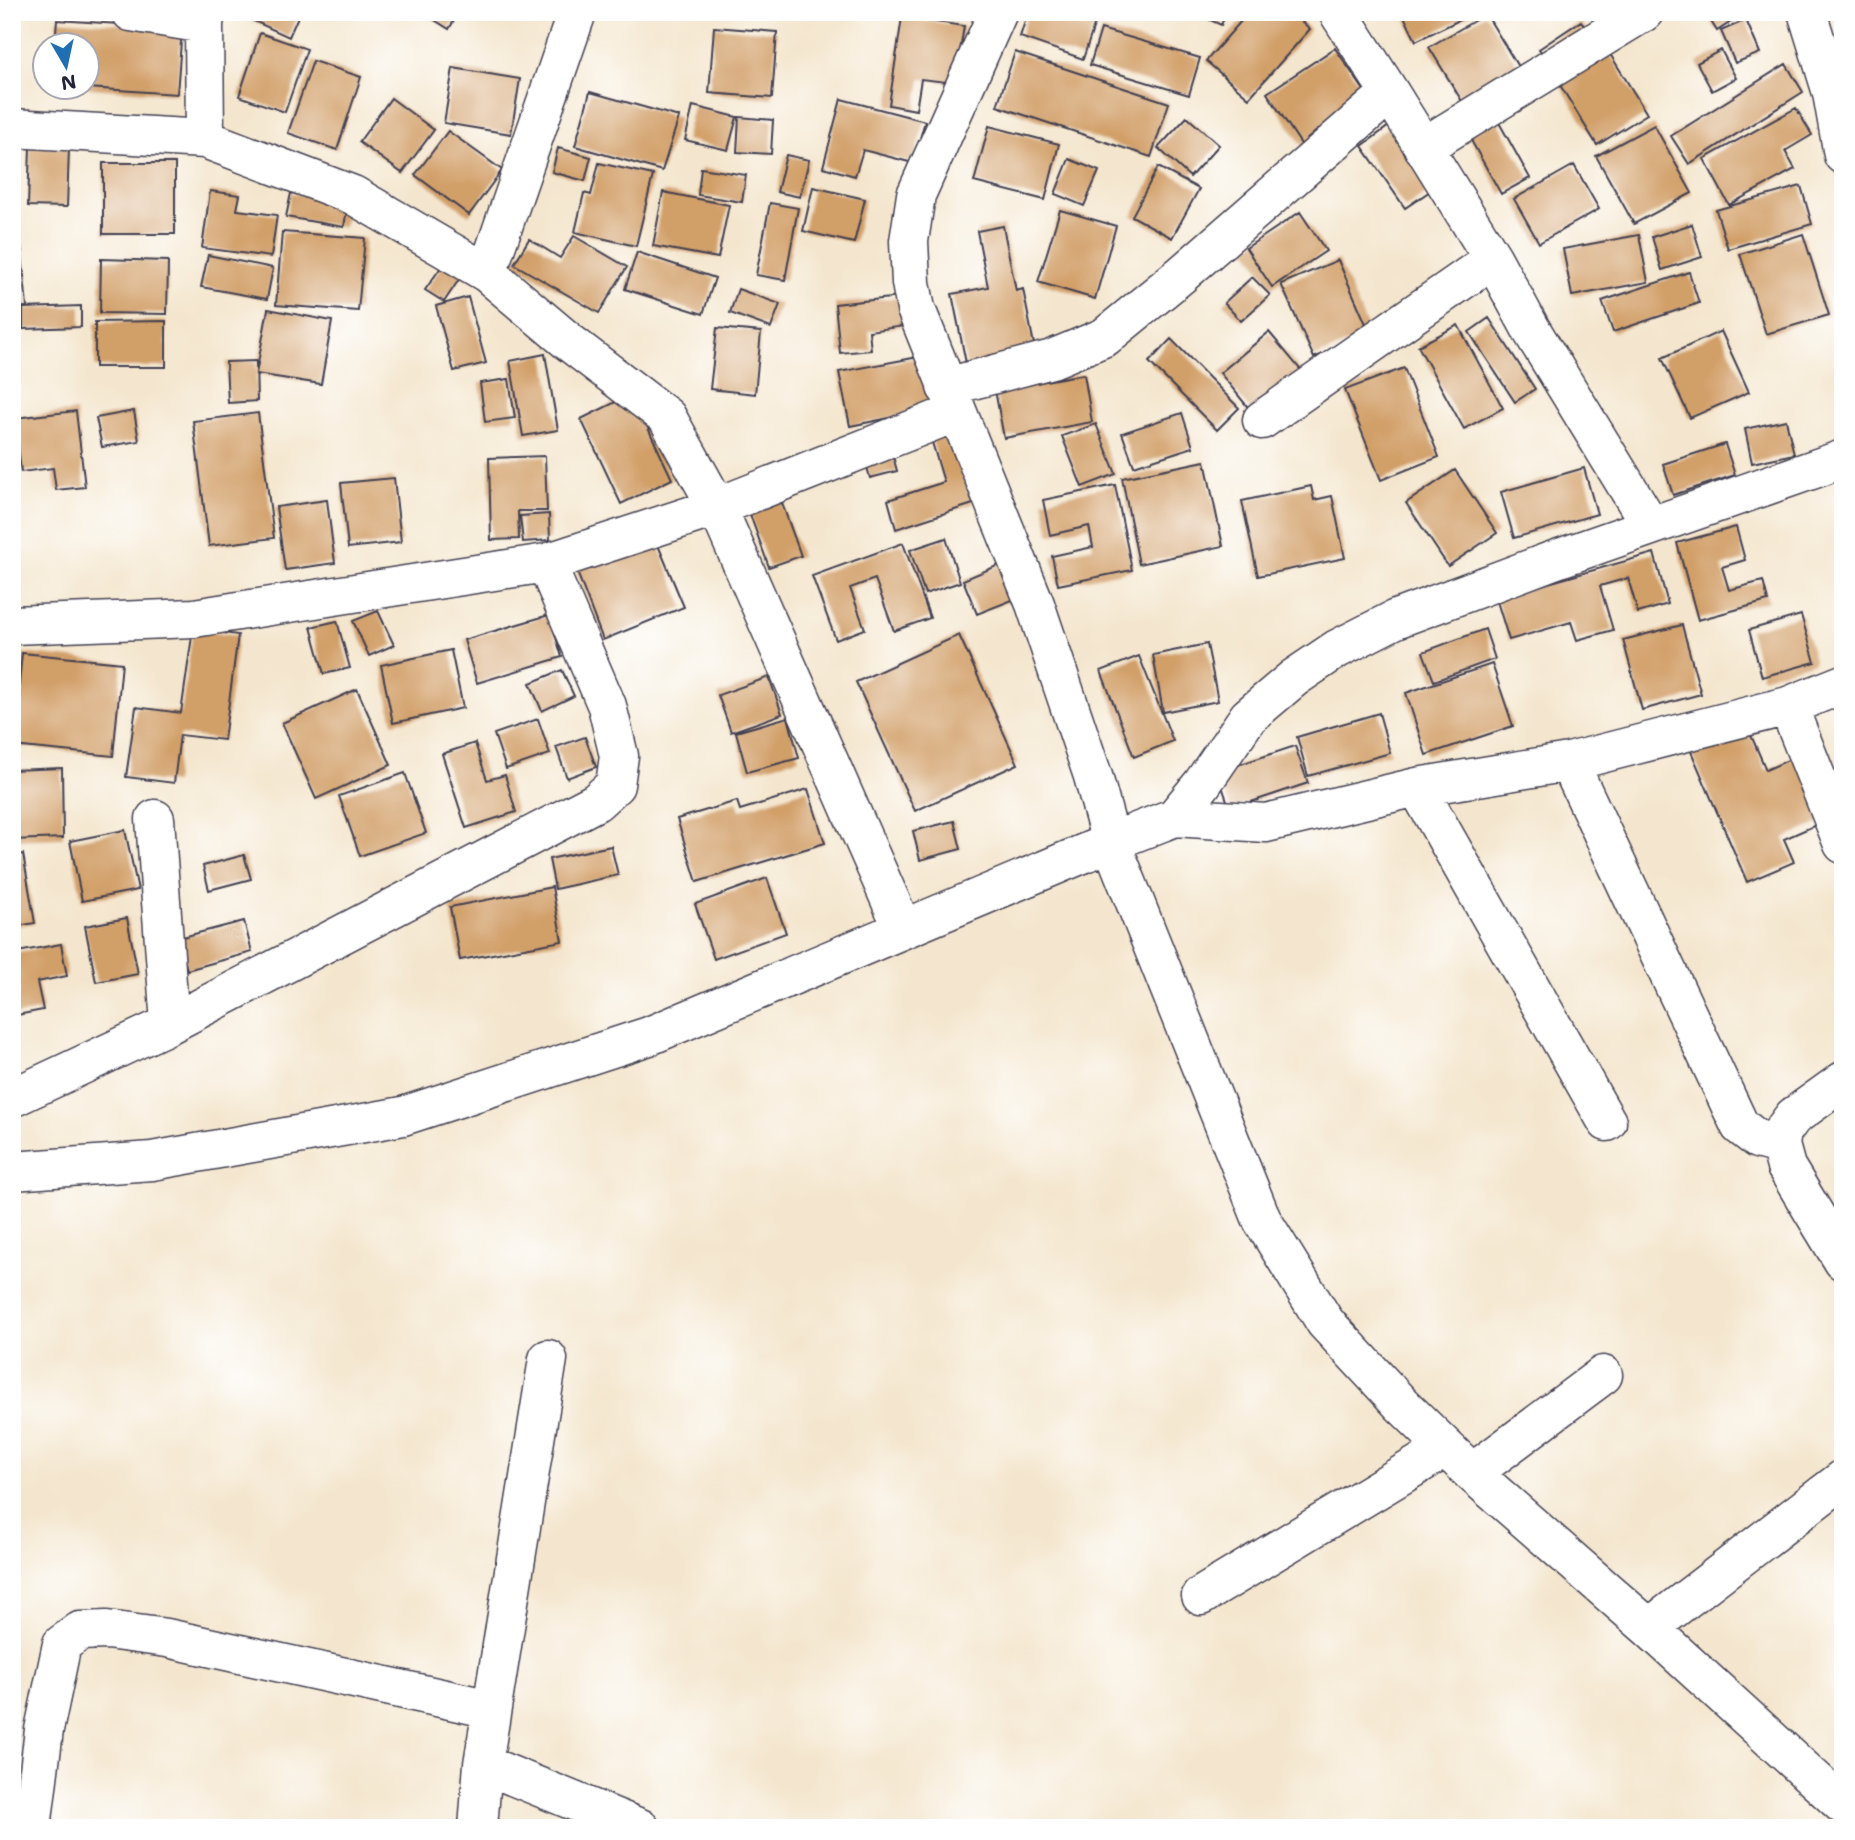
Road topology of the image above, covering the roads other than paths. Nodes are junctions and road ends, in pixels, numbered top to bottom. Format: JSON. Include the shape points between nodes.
{"nodes":[{"id":1,"x":131,"y":12,"type":"edge"},
{"id":2,"x":577,"y":12,"type":"edge"},
{"id":3,"x":998,"y":12,"type":"edge"},
{"id":4,"x":1338,"y":12,"type":"edge"},
{"id":5,"x":1644,"y":12,"type":"edge"},
{"id":6,"x":1807,"y":12,"type":"edge"},
{"id":7,"x":205,"y":18,"type":"edge"},
{"id":8,"x":1837,"y":92,"type":"edge"},
{"id":9,"x":1390,"y":93,"type":"junction"},
{"id":10,"x":12,"y":128,"type":"edge"},
{"id":11,"x":205,"y":139,"type":"junction"},
{"id":12,"x":1423,"y":147,"type":"junction"},
{"id":13,"x":1843,"y":155,"type":"edge"},
{"id":14,"x":1493,"y":259,"type":"junction"},
{"id":15,"x":487,"y":273,"type":"junction"},
{"id":16,"x":952,"y":400,"type":"junction"},
{"id":17,"x":1262,"y":420,"type":"dead end"},
{"id":18,"x":1843,"y":459,"type":"edge"},
{"id":19,"x":718,"y":506,"type":"junction"},
{"id":20,"x":1651,"y":526,"type":"junction"},
{"id":21,"x":547,"y":562,"type":"junction"},
{"id":22,"x":12,"y":625,"type":"edge"},
{"id":23,"x":1843,"y":684,"type":"edge"},
{"id":24,"x":1788,"y":706,"type":"junction"},
{"id":25,"x":1569,"y":762,"type":"junction"},
{"id":26,"x":1417,"y":787,"type":"junction"},
{"id":27,"x":1175,"y":817,"type":"junction"},
{"id":28,"x":155,"y":819,"type":"dead end"},
{"id":29,"x":1111,"y":842,"type":"junction"},
{"id":30,"x":1843,"y":844,"type":"edge"},
{"id":31,"x":903,"y":929,"type":"junction"},
{"id":32,"x":170,"y":1024,"type":"junction"},
{"id":33,"x":1843,"y":1081,"type":"edge"},
{"id":34,"x":12,"y":1098,"type":"edge"},
{"id":35,"x":1607,"y":1122,"type":"dead end"},
{"id":36,"x":1780,"y":1146,"type":"junction"},
{"id":37,"x":12,"y":1171,"type":"edge"},
{"id":38,"x":1843,"y":1261,"type":"edge"},
{"id":39,"x":548,"y":1359,"type":"dead end"},
{"id":40,"x":1603,"y":1375,"type":"dead end"},
{"id":41,"x":1459,"y":1460,"type":"junction"},
{"id":42,"x":1843,"y":1479,"type":"edge"},
{"id":43,"x":1201,"y":1596,"type":"dead end"},
{"id":44,"x":1649,"y":1628,"type":"junction"},
{"id":45,"x":491,"y":1709,"type":"junction"},
{"id":46,"x":483,"y":1764,"type":"junction"},
{"id":47,"x":1843,"y":1805,"type":"edge"},
{"id":48,"x":32,"y":1828,"type":"edge"},
{"id":49,"x":478,"y":1828,"type":"edge"},
{"id":50,"x":640,"y":1828,"type":"edge"}],
"edges":[{"from":1,"to":7,"type":"street"},
{"from":2,"to":15,"type":"street"},
{"from":3,"to":16,"type":"street","via":[[916,195],[909,241],[916,309]]},
{"from":4,"to":9,"type":"street"},
{"from":5,"to":12,"type":"street"},
{"from":6,"to":8,"type":"street"},
{"from":7,"to":11,"type":"street"},
{"from":8,"to":13,"type":"street"},
{"from":9,"to":12,"type":"street"},
{"from":9,"to":16,"type":"street","via":[[1105,337]]},
{"from":10,"to":11,"type":"street"},
{"from":11,"to":15,"type":"street","via":[[353,195]]},
{"from":12,"to":14,"type":"street"},
{"from":14,"to":17,"type":"street"},
{"from":14,"to":20,"type":"street"},
{"from":15,"to":19,"type":"street","via":[[667,417]]},
{"from":16,"to":19,"type":"street"},
{"from":16,"to":29,"type":"street","via":[[1035,604]]},
{"from":18,"to":20,"type":"street"},
{"from":19,"to":21,"type":"street"},
{"from":19,"to":31,"type":"street"},
{"from":20,"to":27,"type":"street","via":[[1396,619],[1337,649],[1248,717]]},
{"from":21,"to":22,"type":"street","via":[[194,618]]},
{"from":21,"to":32,"type":"street","via":[[607,706],[618,756],[614,785],[596,802]]},
{"from":23,"to":24,"type":"street"},
{"from":24,"to":25,"type":"street"},
{"from":24,"to":30,"type":"street"},
{"from":25,"to":26,"type":"street"},
{"from":25,"to":36,"type":"street","via":[[1740,1126],[1756,1139]]},
{"from":26,"to":27,"type":"street","via":[[1266,823]]},
{"from":26,"to":35,"type":"street"},
{"from":27,"to":29,"type":"street"},
{"from":28,"to":32,"type":"street"},
{"from":29,"to":31,"type":"street"},
{"from":29,"to":41,"type":"street","via":[[1262,1220],[1325,1322]]},
{"from":31,"to":37,"type":"street","via":[[649,1036],[403,1116],[152,1161]]},
{"from":32,"to":34,"type":"street"},
{"from":33,"to":36,"type":"street","via":[[1793,1117],[1782,1132]]},
{"from":36,"to":38,"type":"street","via":[[1786,1167]]},
{"from":39,"to":45,"type":"street"},
{"from":40,"to":41,"type":"street"},
{"from":41,"to":43,"type":"street"},
{"from":41,"to":44,"type":"street"},
{"from":42,"to":44,"type":"street"},
{"from":44,"to":47,"type":"street"},
{"from":45,"to":46,"type":"street"},
{"from":45,"to":48,"type":"street","via":[[167,1638],[80,1631],[62,1644],[44,1730]]},
{"from":46,"to":49,"type":"street"},
{"from":46,"to":50,"type":"street"}]}
